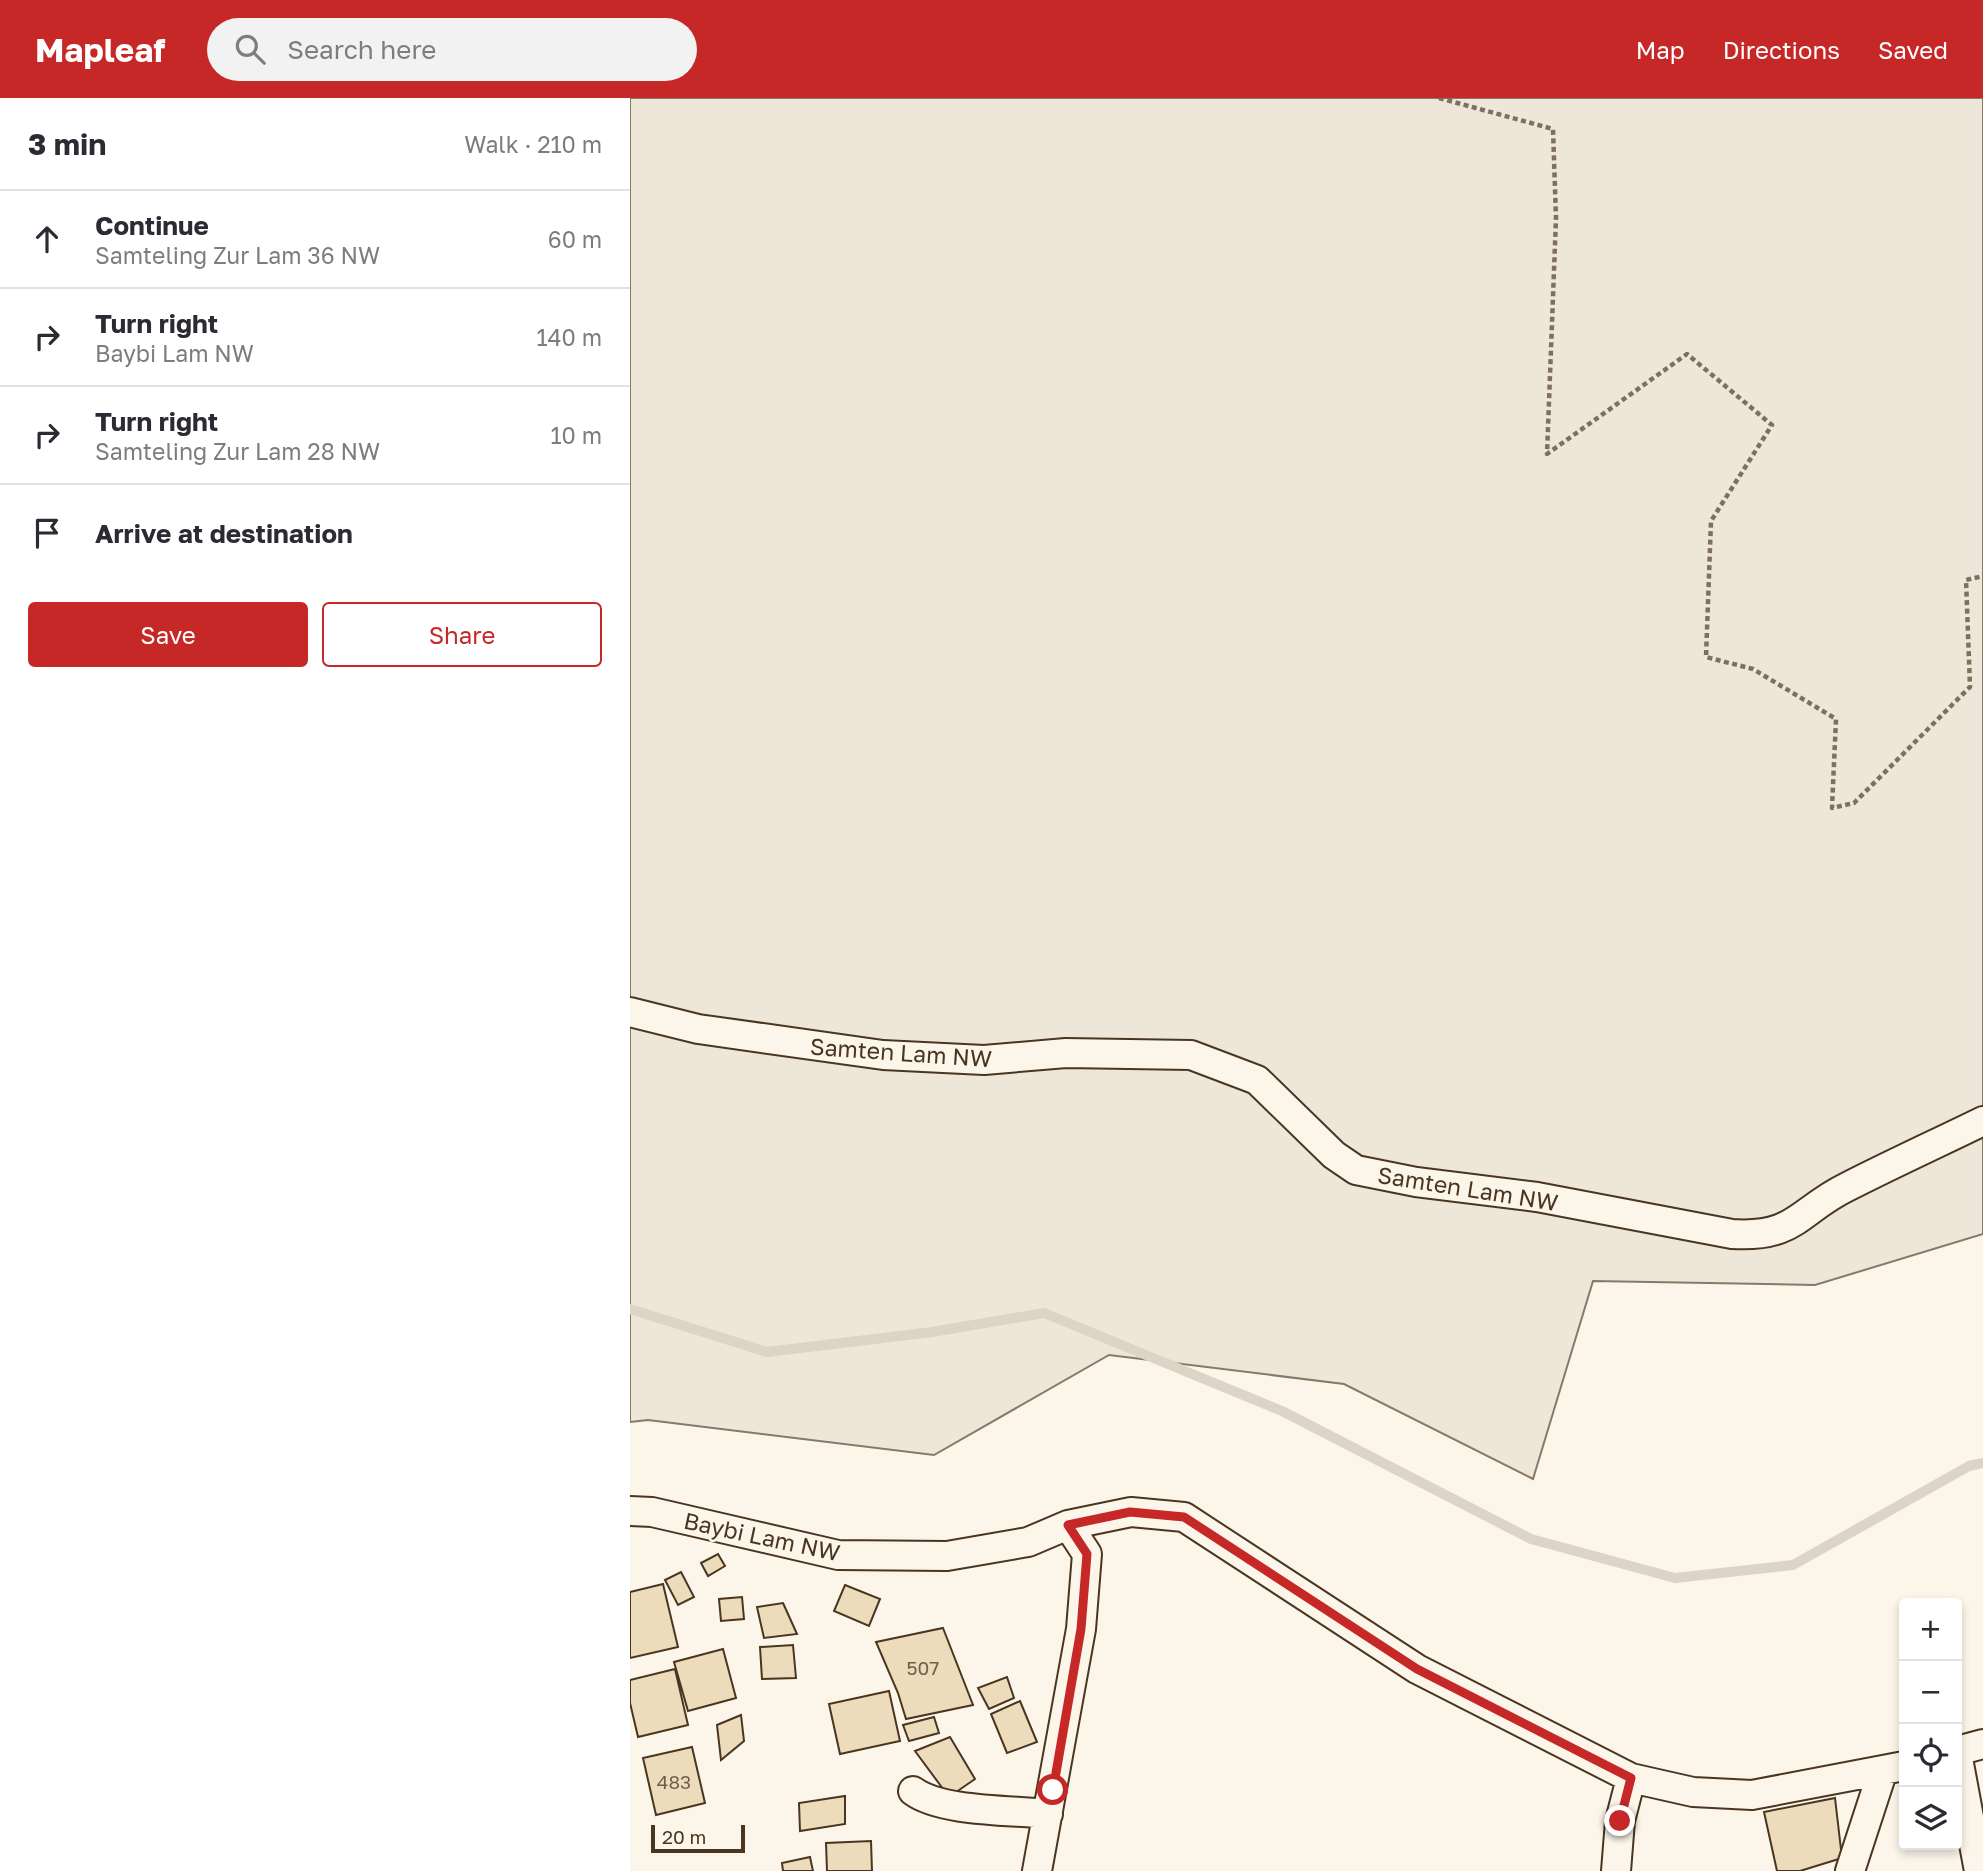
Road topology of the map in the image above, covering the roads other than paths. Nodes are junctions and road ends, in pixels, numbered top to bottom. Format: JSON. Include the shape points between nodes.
{"nodes":[{"id":1,"x":630,"y":1012,"type":"edge"},
{"id":2,"x":1983,"y":1121,"type":"edge"},
{"id":3,"x":630,"y":1511,"type":"edge"},
{"id":4,"x":1068,"y":1525,"type":"junction"},
{"id":5,"x":1983,"y":1744,"type":"edge"},
{"id":6,"x":1962,"y":1750,"type":"edge"},
{"id":7,"x":1893,"y":1770,"type":"edge"},
{"id":8,"x":1631,"y":1778,"type":"junction"},
{"id":9,"x":1962,"y":1779,"type":"edge"},
{"id":10,"x":913,"y":1791,"type":"dead end"},
{"id":11,"x":1048,"y":1814,"type":"junction"},
{"id":12,"x":1037,"y":1871,"type":"edge"},
{"id":13,"x":1616,"y":1871,"type":"edge"},
{"id":14,"x":1850,"y":1871,"type":"edge"},
{"id":15,"x":1979,"y":1871,"type":"edge"}],
"edges":[{"from":1,"to":2,"type":"street","name":"Samten Lam NW","via":[[698,1029],[883,1055],[984,1060],[1066,1053],[1191,1055],[1257,1080],[1334,1155],[1356,1170],[1537,1197],[1732,1234],[1762,1236],[1798,1221],[1845,1188]]},
{"from":3,"to":4,"type":"street","name":"Baybi Lam NW","via":[[652,1512],[838,1555],[947,1556],[1028,1542]]},
{"from":4,"to":8,"type":"street","name":"Baybi Lam NW","via":[[1130,1512],[1184,1517],[1417,1669]]},
{"from":4,"to":11,"type":"street","via":[[1087,1554],[1074,1679]]},
{"from":5,"to":6,"type":"street"},
{"from":7,"to":8,"type":"street","name":"Baybi Lam NW","via":[[1752,1795],[1693,1792]]},
{"from":7,"to":14,"type":"street"},
{"from":8,"to":13,"type":"street","via":[[1620,1821]]},
{"from":9,"to":15,"type":"street"},
{"from":10,"to":11,"type":"street","via":[[946,1804]]},
{"from":11,"to":12,"type":"street"}]}
